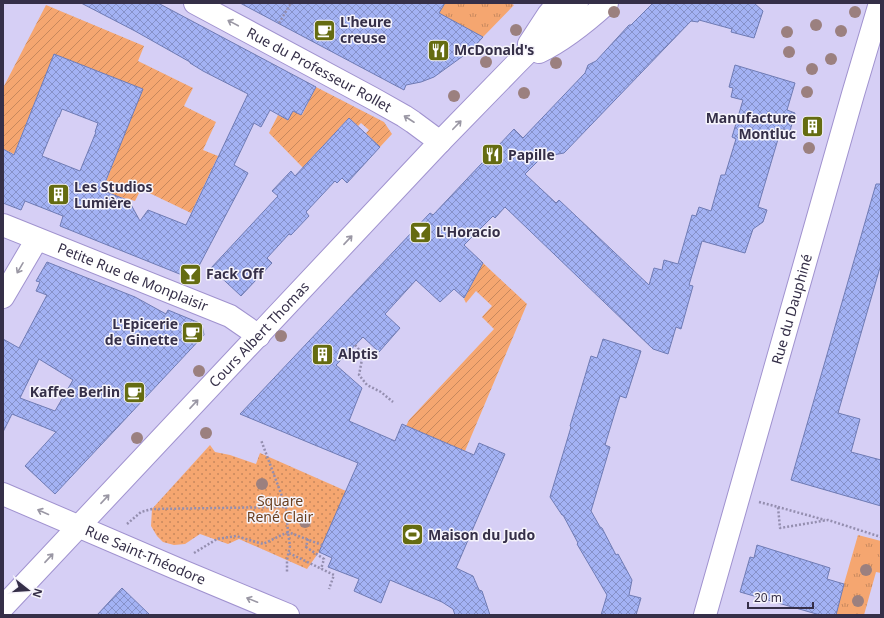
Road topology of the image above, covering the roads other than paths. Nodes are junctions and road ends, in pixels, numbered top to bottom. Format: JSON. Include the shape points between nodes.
{"nodes":[{"id":1,"x":195,"y":3,"type":"edge"},
{"id":2,"x":558,"y":3,"type":"edge"},
{"id":3,"x":577,"y":3,"type":"edge"},
{"id":4,"x":607,"y":3,"type":"edge"},
{"id":5,"x":880,"y":3,"type":"edge"},
{"id":6,"x":516,"y":64,"type":"junction"},
{"id":7,"x":440,"y":142,"type":"junction"},
{"id":8,"x":3,"y":225,"type":"edge"},
{"id":9,"x":37,"y":239,"type":"junction"},
{"id":10,"x":3,"y":297,"type":"edge"},
{"id":11,"x":259,"y":336,"type":"junction"},
{"id":12,"x":3,"y":494,"type":"edge"},
{"id":13,"x":79,"y":527,"type":"junction"},
{"id":14,"x":3,"y":607,"type":"edge"},
{"id":15,"x":288,"y":615,"type":"edge"},
{"id":16,"x":705,"y":615,"type":"edge"}],
"edges":[{"from":7,"to":1,"type":"street","name":"Rue du Professeur Rollet","one_way":true,"via":[[404,116]]},
{"from":2,"to":6,"type":"street","name":"Cours Albert Thomas"},
{"from":3,"to":6,"type":"street","name":"Cours Albert Thomas"},
{"from":4,"to":6,"type":"street","via":[[552,46]]},
{"from":5,"to":16,"type":"street","name":"Rue du Dauphiné"},
{"from":7,"to":6,"type":"street","name":"Cours Albert Thomas","one_way":true},
{"from":11,"to":7,"type":"street","name":"Cours Albert Thomas","one_way":true},
{"from":8,"to":9,"type":"street","name":"Petite Rue de Monplaisir"},
{"from":9,"to":10,"type":"street","one_way":true},
{"from":9,"to":11,"type":"street","name":"Petite Rue de Monplaisir","via":[[230,316]]},
{"from":13,"to":11,"type":"street","name":"Cours Albert Thomas","one_way":true},
{"from":13,"to":12,"type":"street","name":"Rue Saint-Théodore","one_way":true},
{"from":14,"to":13,"type":"street","name":"Cours Albert Thomas","one_way":true},
{"from":15,"to":13,"type":"street","name":"Rue Saint-Théodore","one_way":true}]}
